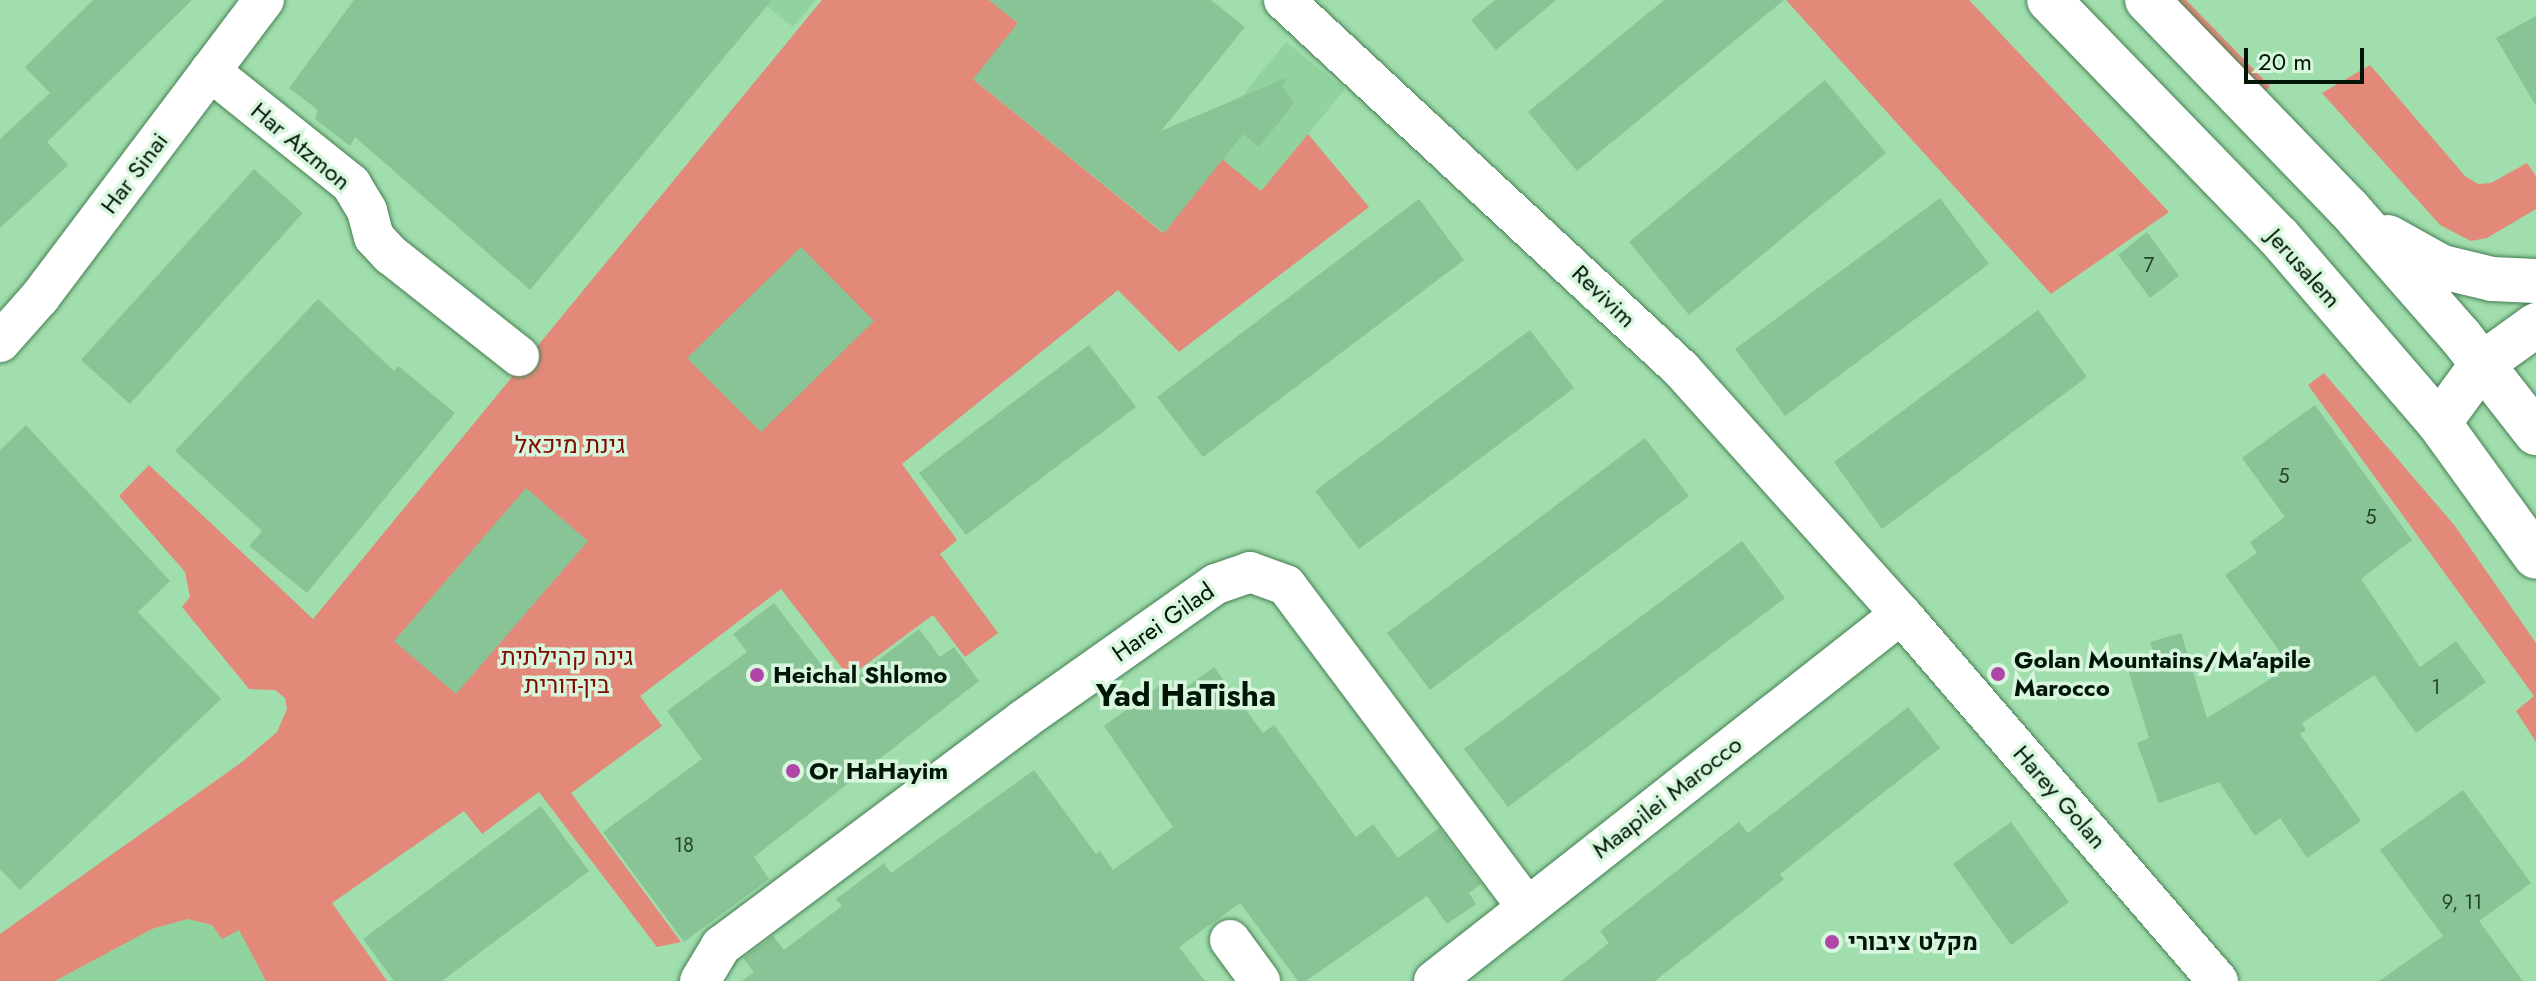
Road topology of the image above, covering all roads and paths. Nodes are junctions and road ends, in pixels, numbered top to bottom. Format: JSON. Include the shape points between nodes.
{"nodes":[{"id":1,"x":264,"y":0,"type":"edge"},
{"id":2,"x":1284,"y":0,"type":"edge"},
{"id":3,"x":2049,"y":0,"type":"edge"},
{"id":4,"x":2147,"y":0,"type":"edge"},
{"id":5,"x":210,"y":71,"type":"junction"},
{"id":6,"x":2349,"y":209,"type":"junction"},
{"id":7,"x":2536,"y":281,"type":"edge"},
{"id":8,"x":2536,"y":325,"type":"edge"},
{"id":9,"x":0,"y":342,"type":"edge"},
{"id":10,"x":519,"y":356,"type":"dead end"},
{"id":11,"x":2482,"y":364,"type":"junction"},
{"id":12,"x":2528,"y":405,"type":"edge"},
{"id":13,"x":2439,"y":423,"type":"junction"},
{"id":14,"x":2536,"y":557,"type":"edge"},
{"id":15,"x":1901,"y":614,"type":"junction"},
{"id":16,"x":1527,"y":907,"type":"junction"},
{"id":17,"x":1230,"y":940,"type":"dead end"},
{"id":18,"x":700,"y":981,"type":"edge"},
{"id":19,"x":1260,"y":981,"type":"edge"},
{"id":20,"x":1434,"y":981,"type":"edge"},
{"id":21,"x":2218,"y":981,"type":"edge"}],
"edges":[{"from":1,"to":5,"type":"street","name":"Har Sinai"},
{"from":2,"to":15,"type":"street","name":"Revivim","via":[[1682,370]]},
{"from":3,"to":13,"type":"main road","name":"Jerusalem","via":[[2279,237]]},
{"from":4,"to":6,"type":"main road"},
{"from":5,"to":9,"type":"street","name":"Har Sinai","via":[[40,297]]},
{"from":5,"to":10,"type":"street","name":"Har Atzmon","via":[[351,184],[382,246]]},
{"from":6,"to":7,"type":"main road","via":[[2403,249],[2442,267],[2492,279]]},
{"from":6,"to":11,"type":"main road"},
{"from":8,"to":11,"type":"main road"},
{"from":11,"to":12,"type":"main road"},
{"from":11,"to":13,"type":"main road"},
{"from":12,"to":13,"type":"main road"},
{"from":13,"to":14,"type":"main road","name":"Jerusalem"},
{"from":15,"to":16,"type":"street","name":"Maapilei Marocco"},
{"from":15,"to":21,"type":"street","name":"Harey Golan"},
{"from":16,"to":18,"type":"street","name":"Harei Gilad","via":[[1286,585],[1250,572],[1216,584],[1023,720],[721,946]]},
{"from":16,"to":20,"type":"street","name":"Maapilei Marocco"},
{"from":17,"to":19,"type":"street"}]}
